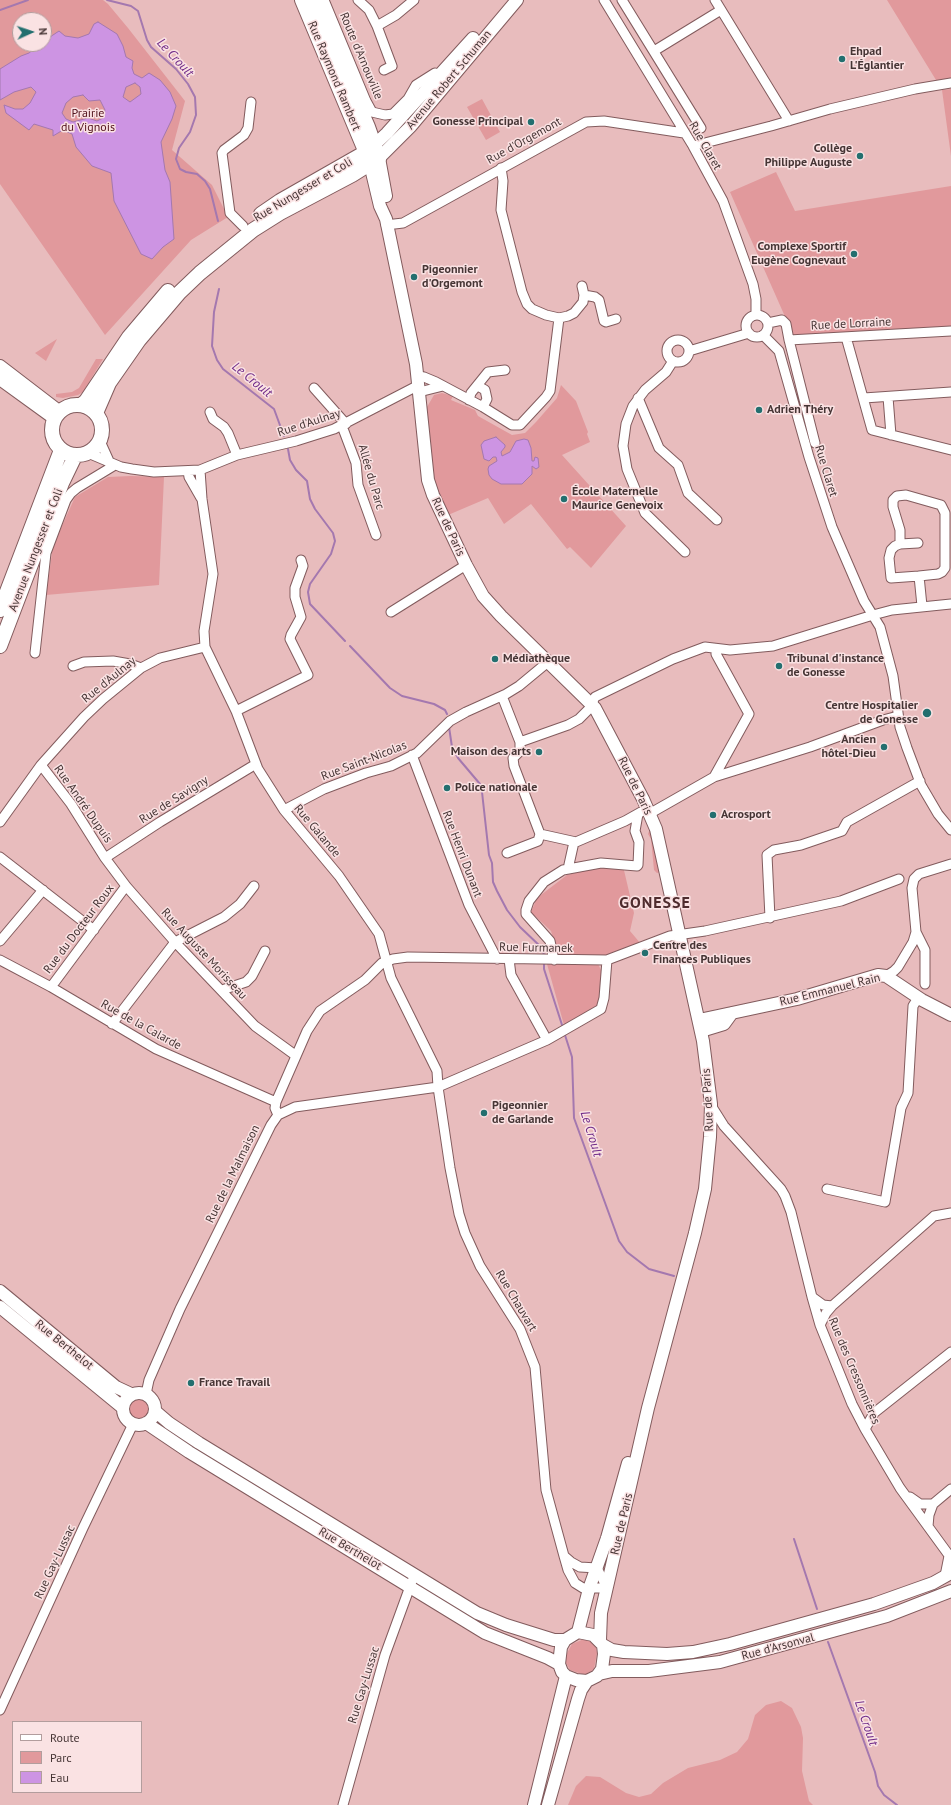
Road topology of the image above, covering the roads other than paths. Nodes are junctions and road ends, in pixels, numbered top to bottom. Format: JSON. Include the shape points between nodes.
{"nodes":[{"id":1,"x":302,"y":0,"type":"edge"},
{"id":2,"x":314,"y":0,"type":"edge"},
{"id":3,"x":324,"y":0,"type":"edge"},
{"id":4,"x":358,"y":0,"type":"edge"},
{"id":5,"x":414,"y":0,"type":"edge"},
{"id":6,"x":508,"y":0,"type":"edge"},
{"id":7,"x":517,"y":0,"type":"edge"},
{"id":8,"x":604,"y":0,"type":"edge"},
{"id":9,"x":622,"y":0,"type":"edge"},
{"id":10,"x":715,"y":0,"type":"edge"},
{"id":11,"x":721,"y":10,"type":"junction"},
{"id":12,"x":377,"y":26,"type":"junction"},
{"id":13,"x":654,"y":51,"type":"junction"},
{"id":14,"x":384,"y":70,"type":"dead end"},
{"id":15,"x":435,"y":73,"type":"dead end"},
{"id":16,"x":951,"y":83,"type":"edge"},
{"id":17,"x":251,"y":102,"type":"dead end"},
{"id":18,"x":375,"y":114,"type":"junction"},
{"id":19,"x":789,"y":121,"type":"junction"},
{"id":20,"x":368,"y":127,"type":"junction"},
{"id":21,"x":701,"y":128,"type":"dead end"},
{"id":22,"x":684,"y":133,"type":"junction"},
{"id":23,"x":693,"y":146,"type":"junction"},
{"id":24,"x":373,"y":155,"type":"junction"},
{"id":25,"x":500,"y":168,"type":"junction"},
{"id":26,"x":386,"y":222,"type":"junction"},
{"id":27,"x":243,"y":226,"type":"junction"},
{"id":28,"x":756,"y":315,"type":"junction"},
{"id":29,"x":559,"y":318,"type":"junction"},
{"id":30,"x":616,"y":320,"type":"dead end"},
{"id":31,"x":768,"y":322,"type":"junction"},
{"id":32,"x":747,"y":330,"type":"junction"},
{"id":33,"x":951,"y":330,"type":"edge"},
{"id":34,"x":763,"y":336,"type":"junction"},
{"id":35,"x":846,"y":337,"type":"junction"},
{"id":36,"x":790,"y":340,"type":"junction"},
{"id":37,"x":688,"y":348,"type":"junction"},
{"id":38,"x":673,"y":361,"type":"junction"},
{"id":39,"x":0,"y":366,"type":"edge"},
{"id":40,"x":505,"y":370,"type":"dead end"},
{"id":41,"x":0,"y":379,"type":"edge"},
{"id":42,"x":419,"y":384,"type":"junction"},
{"id":43,"x":443,"y":386,"type":"junction"},
{"id":44,"x":478,"y":386,"type":"junction"},
{"id":45,"x":314,"y":388,"type":"dead end"},
{"id":46,"x":951,"y":392,"type":"edge"},
{"id":47,"x":888,"y":397,"type":"junction"},
{"id":48,"x":638,"y":398,"type":"junction"},
{"id":49,"x":864,"y":398,"type":"junction"},
{"id":50,"x":468,"y":400,"type":"junction"},
{"id":51,"x":81,"y":405,"type":"junction"},
{"id":52,"x":483,"y":407,"type":"junction"},
{"id":53,"x":210,"y":412,"type":"dead end"},
{"id":54,"x":96,"y":413,"type":"junction"},
{"id":55,"x":57,"y":415,"type":"junction"},
{"id":56,"x":344,"y":425,"type":"junction"},
{"id":57,"x":891,"y":435,"type":"junction"},
{"id":58,"x":100,"y":441,"type":"junction"},
{"id":59,"x":815,"y":443,"type":"dead end"},
{"id":60,"x":61,"y":450,"type":"junction"},
{"id":61,"x":951,"y":450,"type":"edge"},
{"id":62,"x":82,"y":455,"type":"junction"},
{"id":63,"x":237,"y":455,"type":"junction"},
{"id":64,"x":112,"y":463,"type":"junction"},
{"id":65,"x":200,"y":470,"type":"junction"},
{"id":66,"x":188,"y":471,"type":"junction"},
{"id":67,"x":202,"y":499,"type":"junction"},
{"id":68,"x":717,"y":520,"type":"dead end"},
{"id":69,"x":376,"y":535,"type":"dead end"},
{"id":70,"x":918,"y":543,"type":"dead end"},
{"id":71,"x":900,"y":544,"type":"junction"},
{"id":72,"x":685,"y":552,"type":"dead end"},
{"id":73,"x":301,"y":560,"type":"dead end"},
{"id":74,"x":466,"y":565,"type":"junction"},
{"id":75,"x":918,"y":576,"type":"junction"},
{"id":76,"x":951,"y":604,"type":"edge"},
{"id":77,"x":922,"y":606,"type":"junction"},
{"id":78,"x":0,"y":610,"type":"edge"},
{"id":79,"x":391,"y":612,"type":"dead end"},
{"id":80,"x":873,"y":614,"type":"junction"},
{"id":81,"x":0,"y":646,"type":"edge"},
{"id":82,"x":205,"y":647,"type":"junction"},
{"id":83,"x":716,"y":649,"type":"junction"},
{"id":84,"x":35,"y":653,"type":"dead end"},
{"id":85,"x":548,"y":662,"type":"junction"},
{"id":86,"x":73,"y":666,"type":"dead end"},
{"id":87,"x":141,"y":668,"type":"junction"},
{"id":88,"x":502,"y":696,"type":"junction"},
{"id":89,"x":591,"y":703,"type":"junction"},
{"id":90,"x":236,"y":711,"type":"junction"},
{"id":91,"x":898,"y":716,"type":"junction"},
{"id":92,"x":520,"y":742,"type":"junction"},
{"id":93,"x":412,"y":756,"type":"junction"},
{"id":94,"x":256,"y":764,"type":"junction"},
{"id":95,"x":42,"y":765,"type":"junction"},
{"id":96,"x":714,"y":777,"type":"junction"},
{"id":97,"x":920,"y":781,"type":"junction"},
{"id":98,"x":284,"y":810,"type":"junction"},
{"id":99,"x":644,"y":816,"type":"junction"},
{"id":100,"x":0,"y":822,"type":"edge"},
{"id":101,"x":951,"y":830,"type":"edge"},
{"id":102,"x":540,"y":834,"type":"junction"},
{"id":103,"x":574,"y":842,"type":"junction"},
{"id":104,"x":507,"y":853,"type":"dead end"},
{"id":105,"x":0,"y":857,"type":"edge"},
{"id":106,"x":106,"y":858,"type":"junction"},
{"id":107,"x":951,"y":864,"type":"edge"},
{"id":108,"x":568,"y":869,"type":"junction"},
{"id":109,"x":899,"y":879,"type":"dead end"},
{"id":110,"x":126,"y":886,"type":"junction"},
{"id":111,"x":254,"y":886,"type":"dead end"},
{"id":112,"x":43,"y":890,"type":"junction"},
{"id":113,"x":770,"y":918,"type":"junction"},
{"id":114,"x":94,"y":930,"type":"junction"},
{"id":115,"x":916,"y":932,"type":"junction"},
{"id":116,"x":680,"y":935,"type":"junction"},
{"id":117,"x":0,"y":941,"type":"edge"},
{"id":118,"x":175,"y":942,"type":"junction"},
{"id":119,"x":265,"y":951,"type":"dead end"},
{"id":120,"x":496,"y":959,"type":"junction"},
{"id":121,"x":509,"y":959,"type":"junction"},
{"id":122,"x":0,"y":960,"type":"edge"},
{"id":123,"x":554,"y":960,"type":"junction"},
{"id":124,"x":607,"y":960,"type":"junction"},
{"id":125,"x":386,"y":961,"type":"junction"},
{"id":126,"x":886,"y":976,"type":"junction"},
{"id":127,"x":925,"y":984,"type":"dead end"},
{"id":128,"x":51,"y":987,"type":"junction"},
{"id":129,"x":222,"y":990,"type":"junction"},
{"id":130,"x":398,"y":992,"type":"joint"},
{"id":131,"x":918,"y":998,"type":"junction"},
{"id":132,"x":951,"y":1015,"type":"edge"},
{"id":133,"x":112,"y":1024,"type":"junction"},
{"id":134,"x":700,"y":1026,"type":"junction"},
{"id":135,"x":547,"y":1040,"type":"junction"},
{"id":136,"x":295,"y":1055,"type":"junction"},
{"id":137,"x":438,"y":1086,"type":"junction"},
{"id":138,"x":276,"y":1102,"type":"junction"},
{"id":139,"x":711,"y":1104,"type":"junction"},
{"id":140,"x":278,"y":1115,"type":"junction"},
{"id":141,"x":724,"y":1126,"type":"junction"},
{"id":142,"x":710,"y":1136,"type":"junction"},
{"id":143,"x":827,"y":1189,"type":"dead end"},
{"id":144,"x":951,"y":1214,"type":"edge"},
{"id":145,"x":0,"y":1292,"type":"edge"},
{"id":146,"x":812,"y":1298,"type":"junction"},
{"id":147,"x":832,"y":1306,"type":"junction"},
{"id":148,"x":0,"y":1307,"type":"edge"},
{"id":149,"x":820,"y":1325,"type":"junction"},
{"id":150,"x":951,"y":1352,"type":"edge"},
{"id":151,"x":131,"y":1394,"type":"junction"},
{"id":152,"x":146,"y":1394,"type":"junction"},
{"id":153,"x":122,"y":1407,"type":"junction"},
{"id":154,"x":648,"y":1408,"type":"junction"},
{"id":155,"x":155,"y":1411,"type":"junction"},
{"id":156,"x":146,"y":1423,"type":"junction"},
{"id":157,"x":133,"y":1424,"type":"junction"},
{"id":158,"x":865,"y":1429,"type":"junction"},
{"id":159,"x":900,"y":1488,"type":"junction"},
{"id":160,"x":951,"y":1489,"type":"edge"},
{"id":161,"x":933,"y":1504,"type":"junction"},
{"id":162,"x":928,"y":1526,"type":"junction"},
{"id":163,"x":564,"y":1556,"type":"junction"},
{"id":164,"x":950,"y":1557,"type":"edge"},
{"id":165,"x":597,"y":1568,"type":"junction"},
{"id":166,"x":415,"y":1574,"type":"junction"},
{"id":167,"x":948,"y":1575,"type":"edge"},
{"id":168,"x":409,"y":1586,"type":"junction"},
{"id":169,"x":607,"y":1588,"type":"junction"},
{"id":170,"x":589,"y":1589,"type":"junction"},
{"id":171,"x":951,"y":1591,"type":"edge"},
{"id":172,"x":578,"y":1632,"type":"junction"},
{"id":173,"x":565,"y":1640,"type":"junction"},
{"id":174,"x":602,"y":1642,"type":"junction"},
{"id":175,"x":559,"y":1664,"type":"junction"},
{"id":176,"x":599,"y":1674,"type":"junction"},
{"id":177,"x":566,"y":1676,"type":"junction"},
{"id":178,"x":587,"y":1681,"type":"junction"},
{"id":179,"x":0,"y":1710,"type":"edge"},
{"id":180,"x":343,"y":1805,"type":"edge"},
{"id":181,"x":534,"y":1805,"type":"edge"},
{"id":182,"x":548,"y":1805,"type":"edge"}],
"edges":[{"from":1,"to":24,"type":"main road","name":"Rue Raymond Rambert"},
{"from":2,"to":20,"type":"main road","name":"Rue Raymond Rambert"},
{"from":3,"to":18,"type":"street","name":"Route d'Arnouville","via":[[366,101]]},
{"from":4,"to":12,"type":"street","name":"Route d'Arnouville","via":[[369,10]]},
{"from":5,"to":12,"type":"street"},
{"from":6,"to":24,"type":"main road","name":"Avenue Robert Schuman"},
{"from":7,"to":24,"type":"main road","name":"Avenue Robert Schuman","via":[[411,126]]},
{"from":8,"to":22,"type":"street","name":"Rue Claret"},
{"from":9,"to":13,"type":"street"},
{"from":10,"to":11,"type":"street"},
{"from":11,"to":13,"type":"street"},
{"from":11,"to":19,"type":"street"},
{"from":12,"to":14,"type":"street","name":"Route d'Arnouville","via":[[392,66]]},
{"from":13,"to":21,"type":"street"},
{"from":15,"to":18,"type":"street","name":"Route d'Arnouville","via":[[416,85],[393,114]]},
{"from":16,"to":19,"type":"street","via":[[830,108]]},
{"from":17,"to":27,"type":"street","via":[[248,128],[244,135],[222,153],[230,213]]},
{"from":18,"to":20,"type":"street"},
{"from":19,"to":23,"type":"street"},
{"from":20,"to":24,"type":"main road","name":"Rue Raymond Rambert"},
{"from":22,"to":23,"type":"street","name":"Rue Claret"},
{"from":22,"to":25,"type":"street","name":"Rue d'Orgemont","via":[[604,121],[586,122]]},
{"from":23,"to":28,"type":"street","name":"Rue Claret","via":[[726,210],[753,284]]},
{"from":24,"to":26,"type":"main road","name":"Rue de Paris","via":[[380,206]]},
{"from":24,"to":27,"type":"main road","name":"Rue Nungesser et Coli","via":[[280,201]]},
{"from":24,"to":54,"type":"main road","name":"Rue Nungesser et Coli","via":[[352,176],[280,213],[254,230],[179,293],[139,340],[109,383]]},
{"from":25,"to":26,"type":"street","name":"Rue d'Orgemont","via":[[403,223]]},
{"from":25,"to":29,"type":"street","via":[[503,181],[501,210],[524,298],[532,309]]},
{"from":26,"to":42,"type":"main road","name":"Rue de Paris"},
{"from":27,"to":51,"type":"main road","name":"Rue Nungesser et Coli","via":[[209,252],[165,294],[129,337]]},
{"from":28,"to":31,"type":"street"},
{"from":28,"to":32,"type":"street","via":[[749,319]]},
{"from":29,"to":30,"type":"street","via":[[574,313],[583,302],[583,290],[599,300],[604,321]]},
{"from":29,"to":52,"type":"street","via":[[551,384],[546,397],[516,426]]},
{"from":31,"to":34,"type":"street"},
{"from":31,"to":36,"type":"street","via":[[782,320],[786,324]]},
{"from":32,"to":34,"type":"street","via":[[756,337]]},
{"from":32,"to":37,"type":"street"},
{"from":33,"to":35,"type":"street","name":"Rue de Lorraine"},
{"from":34,"to":80,"type":"street","name":"Rue Claret","via":[[779,351],[832,527],[847,565]]},
{"from":35,"to":36,"type":"street","name":"Rue de Lorraine"},
{"from":35,"to":49,"type":"street"},
{"from":36,"to":59,"type":"street"},
{"from":37,"to":38,"type":"street","via":[[688,356],[684,360]]},
{"from":37,"to":38,"type":"street","via":[[680,341],[671,344],[668,353]]},
{"from":38,"to":48,"type":"street","via":[[666,372]]},
{"from":39,"to":55,"type":"main road"},
{"from":40,"to":44,"type":"street","via":[[488,372]]},
{"from":41,"to":55,"type":"main road"},
{"from":42,"to":43,"type":"street","name":"Rue d'Aulnay"},
{"from":42,"to":43,"type":"street","via":[[424,377]]},
{"from":42,"to":56,"type":"street","name":"Rue d'Aulnay"},
{"from":42,"to":74,"type":"main road","name":"Rue de Paris","via":[[428,480],[442,517]]},
{"from":43,"to":50,"type":"street"},
{"from":44,"to":50,"type":"street"},
{"from":44,"to":52,"type":"street","via":[[485,390],[487,399]]},
{"from":45,"to":56,"type":"street"},
{"from":46,"to":47,"type":"street"},
{"from":47,"to":49,"type":"street"},
{"from":47,"to":57,"type":"street"},
{"from":48,"to":68,"type":"street","via":[[658,448],[678,465],[688,493]]},
{"from":48,"to":72,"type":"street","via":[[626,424],[624,435],[624,458],[627,469],[645,513]]},
{"from":49,"to":57,"type":"street","via":[[872,430]]},
{"from":50,"to":52,"type":"street"},
{"from":51,"to":54,"type":"main road"},
{"from":51,"to":55,"type":"main road","via":[[74,405]]},
{"from":53,"to":63,"type":"street","via":[[213,419],[228,433]]},
{"from":54,"to":58,"type":"main road","via":[[102,425]]},
{"from":55,"to":60,"type":"main road","via":[[52,427],[52,436]]},
{"from":56,"to":63,"type":"street","name":"Rue d'Aulnay","via":[[296,441]]},
{"from":56,"to":69,"type":"street","name":"Allée du Parc","via":[[356,463],[358,485]]},
{"from":57,"to":61,"type":"street"},
{"from":58,"to":62,"type":"main road","via":[[93,450]]},
{"from":58,"to":64,"type":"street"},
{"from":60,"to":62,"type":"main road"},
{"from":60,"to":78,"type":"main road","name":"Avenue Nungesser et Coli"},
{"from":62,"to":64,"type":"street","name":"Rue d'Aulnay"},
{"from":62,"to":81,"type":"main road","name":"Avenue Nungesser et Coli","via":[[62,483]]},
{"from":63,"to":65,"type":"street","name":"Rue d'Aulnay"},
{"from":64,"to":66,"type":"street","name":"Rue d'Aulnay","via":[[154,472]]},
{"from":64,"to":84,"type":"street","via":[[77,488],[66,500],[46,553]]},
{"from":65,"to":66,"type":"street","name":"Rue d'Aulnay"},
{"from":65,"to":67,"type":"street"},
{"from":66,"to":67,"type":"street"},
{"from":67,"to":82,"type":"street","via":[[213,574],[204,631]]},
{"from":70,"to":71,"type":"street"},
{"from":71,"to":75,"type":"street","via":[[891,550],[890,578]]},
{"from":71,"to":75,"type":"street","via":[[900,530],[893,507],[893,500],[897,496],[906,495],[941,504],[945,513],[944,568],[938,574]]},
{"from":73,"to":90,"type":"street","via":[[304,566],[295,588],[301,617],[290,639],[308,675]]},
{"from":74,"to":79,"type":"street"},
{"from":74,"to":85,"type":"main road","name":"Rue de Paris","via":[[490,605]]},
{"from":75,"to":77,"type":"street"},
{"from":76,"to":77,"type":"street"},
{"from":77,"to":80,"type":"street"},
{"from":80,"to":83,"type":"street","via":[[773,646],[747,650]]},
{"from":80,"to":91,"type":"street","name":"Rue Claret","via":[[880,627],[893,676]]},
{"from":82,"to":87,"type":"street","name":"Rue d'Aulnay","via":[[160,658]]},
{"from":82,"to":90,"type":"street","name":"Rue Galande"},
{"from":83,"to":89,"type":"street","via":[[705,648],[673,659],[595,697]]},
{"from":83,"to":96,"type":"street","via":[[716,654],[749,714]]},
{"from":85,"to":88,"type":"street","name":"Rue Saint-Nicolas","via":[[519,686]]},
{"from":85,"to":89,"type":"main road","name":"Rue de Paris"},
{"from":86,"to":87,"type":"street","via":[[84,662],[113,661]]},
{"from":87,"to":95,"type":"street","name":"Rue d'Aulnay","via":[[86,715]]},
{"from":88,"to":92,"type":"street"},
{"from":88,"to":93,"type":"street","name":"Rue Saint-Nicolas","via":[[450,722]]},
{"from":89,"to":92,"type":"street","via":[[590,708],[573,722]]},
{"from":89,"to":99,"type":"main road","name":"Rue de Paris","via":[[617,748]]},
{"from":90,"to":94,"type":"street","name":"Rue Galande"},
{"from":91,"to":96,"type":"street"},
{"from":91,"to":97,"type":"street","name":"Rue Claret","via":[[904,741]]},
{"from":92,"to":102,"type":"street","via":[[520,751],[513,758],[514,766]]},
{"from":93,"to":98,"type":"street","name":"Rue Saint-Nicolas","via":[[392,766],[324,789]]},
{"from":93,"to":120,"type":"street","name":"Rue Henri Dunant","via":[[468,905]]},
{"from":94,"to":98,"type":"street","name":"Rue Galande"},
{"from":94,"to":106,"type":"street","name":"Rue de Savigny"},
{"from":95,"to":100,"type":"street","name":"Rue d'Aulnay"},
{"from":95,"to":106,"type":"street","name":"Rue André Dupuis"},
{"from":96,"to":99,"type":"street"},
{"from":97,"to":101,"type":"street","name":"Rue Claret","via":[[938,814]]},
{"from":97,"to":113,"type":"street","via":[[847,822],[842,832],[801,845],[774,850],[768,855]]},
{"from":98,"to":125,"type":"street","name":"Rue Galande","via":[[314,844],[366,913],[379,934]]},
{"from":99,"to":103,"type":"street"},
{"from":99,"to":108,"type":"street","via":[[635,833],[639,842],[637,866],[601,863]]},
{"from":99,"to":116,"type":"main road","name":"Rue de Paris","via":[[656,829]]},
{"from":102,"to":103,"type":"street"},
{"from":102,"to":104,"type":"street","via":[[538,841]]},
{"from":103,"to":108,"type":"street"},
{"from":105,"to":112,"type":"street"},
{"from":106,"to":110,"type":"street","name":"Rue Auguste Morisseau"},
{"from":107,"to":115,"type":"street","name":"Rue Emmanuel Rain","via":[[919,874],[914,879],[912,888]]},
{"from":108,"to":123,"type":"street","via":[[554,871],[532,895],[526,910],[528,917],[550,941]]},
{"from":109,"to":113,"type":"street","name":"Rue Furmanek","via":[[842,901]]},
{"from":110,"to":114,"type":"street","name":"Rue du Docteur Roux"},
{"from":110,"to":118,"type":"street","name":"Rue Auguste Morisseau"},
{"from":111,"to":118,"type":"street","via":[[240,904],[224,917]]},
{"from":112,"to":114,"type":"street"},
{"from":112,"to":117,"type":"street"},
{"from":113,"to":116,"type":"street","name":"Rue Furmanek"},
{"from":114,"to":128,"type":"street","name":"Rue du Docteur Roux"},
{"from":115,"to":126,"type":"street","name":"Rue Emmanuel Rain","via":[[898,967]]},
{"from":115,"to":127,"type":"street","via":[[924,950]]},
{"from":116,"to":124,"type":"street","name":"Rue Furmanek","via":[[670,936]]},
{"from":116,"to":134,"type":"main road","name":"Rue de Paris"},
{"from":118,"to":129,"type":"street","name":"Rue Auguste Morisseau"},
{"from":118,"to":133,"type":"street"},
{"from":119,"to":129,"type":"street","via":[[246,982]]},
{"from":120,"to":121,"type":"street","name":"Rue Furmanek"},
{"from":120,"to":125,"type":"street","name":"Rue Furmanek","via":[[408,957]]},
{"from":121,"to":123,"type":"street","name":"Rue Furmanek"},
{"from":121,"to":135,"type":"street","via":[[511,975]]},
{"from":122,"to":128,"type":"street","name":"Rue de la Calarde"},
{"from":123,"to":124,"type":"street","name":"Rue Furmanek"},
{"from":124,"to":135,"type":"street","via":[[601,1009]]},
{"from":125,"to":130,"type":"street","name":"Rue Galande"},
{"from":125,"to":136,"type":"street","via":[[377,966],[365,980],[320,1011]]},
{"from":126,"to":131,"type":"main road"},
{"from":126,"to":134,"type":"main road","name":"Rue Emmanuel Rain","via":[[878,975],[732,1014],[724,1024]]},
{"from":128,"to":133,"type":"street","name":"Rue de la Calarde"},
{"from":129,"to":136,"type":"street","name":"Rue Auguste Morisseau","via":[[255,1026]]},
{"from":130,"to":137,"type":"street","name":"Rue Chauvart","via":[[437,1071]]},
{"from":131,"to":132,"type":"main road"},
{"from":131,"to":143,"type":"street","via":[[914,1006],[908,1093],[900,1108],[885,1202]]},
{"from":133,"to":138,"type":"street","name":"Rue de la Calarde","via":[[156,1049]]},
{"from":134,"to":139,"type":"main road","name":"Rue de Paris"},
{"from":135,"to":137,"type":"street"},
{"from":136,"to":138,"type":"street"},
{"from":137,"to":140,"type":"street","via":[[296,1107]]},
{"from":137,"to":163,"type":"street","name":"Rue Chauvart","via":[[450,1168],[465,1233],[480,1266],[520,1329],[534,1367],[546,1490]]},
{"from":138,"to":140,"type":"street"},
{"from":139,"to":141,"type":"street","name":"Rue des Cressonnières"},
{"from":139,"to":142,"type":"main road","name":"Rue de Paris"},
{"from":140,"to":152,"type":"street","name":"Rue de la Malmaison","via":[[180,1309],[149,1380]]},
{"from":141,"to":142,"type":"street","via":[[718,1127]]},
{"from":141,"to":146,"type":"street","name":"Rue des Cressonnières","via":[[785,1196]]},
{"from":142,"to":154,"type":"main road","name":"Rue de Paris","via":[[705,1189],[700,1211]]},
{"from":144,"to":147,"type":"street","via":[[934,1216]]},
{"from":145,"to":151,"type":"main road","name":"Rue Berthelot","via":[[116,1387]]},
{"from":146,"to":147,"type":"street","via":[[823,1305]]},
{"from":146,"to":149,"type":"street","name":"Rue des Cressonnières"},
{"from":147,"to":149,"type":"street"},
{"from":148,"to":153,"type":"main road","name":"Rue Berthelot"},
{"from":149,"to":158,"type":"street","name":"Rue des Cressonnières"},
{"from":150,"to":158,"type":"street","via":[[874,1413]]},
{"from":151,"to":152,"type":"main road"},
{"from":151,"to":153,"type":"main road"},
{"from":152,"to":155,"type":"main road","via":[[153,1402]]},
{"from":153,"to":157,"type":"main road","via":[[124,1415]]},
{"from":154,"to":165,"type":"main road","name":"Rue de Paris","via":[[631,1450]]},
{"from":154,"to":169,"type":"main road","name":"Rue de Paris"},
{"from":155,"to":156,"type":"main road"},
{"from":155,"to":166,"type":"main road","name":"Rue Berthelot","via":[[199,1443]]},
{"from":156,"to":157,"type":"main road"},
{"from":156,"to":168,"type":"main road","name":"Rue Berthelot"},
{"from":157,"to":179,"type":"street","name":"Rue Gay-Lussac"},
{"from":158,"to":159,"type":"street","name":"Rue des Cressonnières"},
{"from":159,"to":161,"type":"street","via":[[920,1504]]},
{"from":159,"to":162,"type":"street","name":"Rue des Cressonnières"},
{"from":160,"to":161,"type":"street"},
{"from":161,"to":162,"type":"street","via":[[928,1515]]},
{"from":162,"to":164,"type":"street","name":"Rue des Cressonnières"},
{"from":163,"to":165,"type":"street","via":[[580,1566]]},
{"from":163,"to":170,"type":"street","name":"Rue Chauvart","via":[[575,1583]]},
{"from":164,"to":167,"type":"street","name":"Rue des Cressonnières"},
{"from":165,"to":169,"type":"street"},
{"from":165,"to":170,"type":"main road","name":"Rue de Paris"},
{"from":166,"to":168,"type":"street","name":"Rue Gay-Lussac"},
{"from":166,"to":173,"type":"main road","name":"Rue Berthelot","via":[[477,1613],[554,1640]]},
{"from":167,"to":174,"type":"main road","name":"Rue d'Arsonval","via":[[874,1604],[693,1652],[624,1652],[612,1650]]},
{"from":168,"to":175,"type":"main road","name":"Rue Berthelot","via":[[484,1633]]},
{"from":168,"to":180,"type":"street","name":"Rue Gay-Lussac","via":[[385,1655]]},
{"from":169,"to":170,"type":"street"},
{"from":169,"to":174,"type":"main road","name":"Rue de Paris","via":[[601,1613]]},
{"from":170,"to":172,"type":"main road","name":"Rue de Paris"},
{"from":171,"to":176,"type":"main road","name":"Rue d'Arsonval","via":[[887,1616],[720,1662]]},
{"from":172,"to":173,"type":"main road"},
{"from":172,"to":174,"type":"main road","via":[[593,1635]]},
{"from":173,"to":175,"type":"main road","via":[[561,1647]]},
{"from":174,"to":176,"type":"main road","via":[[603,1663]]},
{"from":175,"to":177,"type":"main road"},
{"from":176,"to":178,"type":"main road"},
{"from":177,"to":178,"type":"main road"},
{"from":177,"to":181,"type":"main road"},
{"from":178,"to":182,"type":"main road","via":[[581,1690]]}]}
